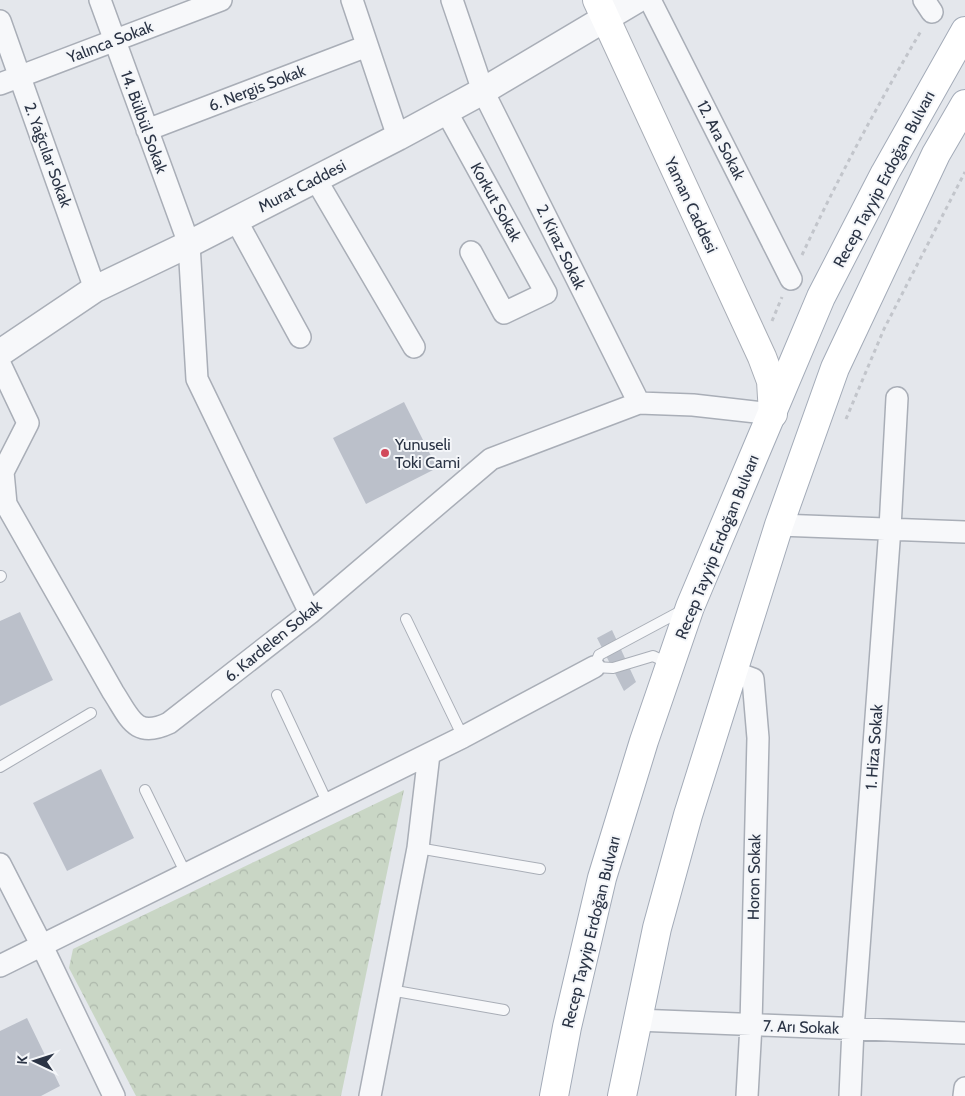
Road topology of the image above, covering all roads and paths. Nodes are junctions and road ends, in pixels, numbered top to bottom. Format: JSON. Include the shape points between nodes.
{"nodes":[{"id":1,"x":100,"y":0,"type":"edge"},
{"id":2,"x":221,"y":0,"type":"edge"},
{"id":3,"x":352,"y":0,"type":"edge"},
{"id":4,"x":452,"y":0,"type":"edge"},
{"id":5,"x":636,"y":0,"type":"edge"},
{"id":6,"x":650,"y":0,"type":"edge"},
{"id":7,"x":928,"y":6,"type":"edge"},
{"id":8,"x":600,"y":9,"type":"edge"},
{"id":9,"x":0,"y":21,"type":"edge"},
{"id":10,"x":965,"y":31,"type":"edge"},
{"id":11,"x":114,"y":40,"type":"junction"},
{"id":12,"x":367,"y":46,"type":"junction"},
{"id":13,"x":20,"y":76,"type":"junction"},
{"id":14,"x":0,"y":84,"type":"edge"},
{"id":15,"x":965,"y":84,"type":"edge"},
{"id":16,"x":483,"y":91,"type":"junction"},
{"id":17,"x":965,"y":104,"type":"edge"},
{"id":18,"x":446,"y":111,"type":"junction"},
{"id":19,"x":147,"y":130,"type":"junction"},
{"id":20,"x":398,"y":137,"type":"junction"},
{"id":21,"x":936,"y":154,"type":"junction"},
{"id":22,"x":315,"y":178,"type":"junction"},
{"id":23,"x":236,"y":220,"type":"junction"},
{"id":24,"x":188,"y":244,"type":"junction"},
{"id":25,"x":471,"y":252,"type":"dead end"},
{"id":26,"x":576,"y":278,"type":"junction"},
{"id":27,"x":791,"y":279,"type":"junction"},
{"id":28,"x":95,"y":289,"type":"junction"},
{"id":29,"x":546,"y":293,"type":"junction"},
{"id":30,"x":300,"y":337,"type":"dead end"},
{"id":31,"x":414,"y":347,"type":"dead end"},
{"id":32,"x":0,"y":353,"type":"edge"},
{"id":33,"x":762,"y":356,"type":"junction"},
{"id":34,"x":0,"y":364,"type":"edge"},
{"id":35,"x":897,"y":398,"type":"dead end"},
{"id":36,"x":638,"y":403,"type":"junction"},
{"id":37,"x":773,"y":414,"type":"junction"},
{"id":38,"x":779,"y":525,"type":"junction"},
{"id":39,"x":890,"y":528,"type":"junction"},
{"id":40,"x":965,"y":532,"type":"edge"},
{"id":41,"x":690,"y":607,"type":"junction"},
{"id":42,"x":310,"y":613,"type":"junction"},
{"id":43,"x":406,"y":619,"type":"dead end"},
{"id":44,"x":670,"y":665,"type":"junction"},
{"id":45,"x":594,"y":667,"type":"junction"},
{"id":46,"x":734,"y":672,"type":"junction"},
{"id":47,"x":278,"y":695,"type":"dead end"},
{"id":48,"x":91,"y":713,"type":"dead end"},
{"id":49,"x":463,"y":737,"type":"junction"},
{"id":50,"x":428,"y":754,"type":"junction"},
{"id":51,"x":0,"y":767,"type":"edge"},
{"id":52,"x":145,"y":790,"type":"dead end"},
{"id":53,"x":328,"y":804,"type":"junction"},
{"id":54,"x":418,"y":848,"type":"junction"},
{"id":55,"x":0,"y":864,"type":"edge"},
{"id":56,"x":540,"y":869,"type":"dead end"},
{"id":57,"x":186,"y":874,"type":"junction"},
{"id":58,"x":42,"y":946,"type":"junction"},
{"id":59,"x":0,"y":966,"type":"edge"},
{"id":60,"x":390,"y":990,"type":"junction"},
{"id":61,"x":504,"y":1010,"type":"dead end"},
{"id":62,"x":636,"y":1020,"type":"junction"},
{"id":63,"x":751,"y":1025,"type":"junction"},
{"id":64,"x":853,"y":1029,"type":"junction"},
{"id":65,"x":965,"y":1033,"type":"edge"},
{"id":66,"x":965,"y":1088,"type":"edge"},
{"id":67,"x":114,"y":1096,"type":"edge"},
{"id":68,"x":370,"y":1096,"type":"edge"},
{"id":69,"x":554,"y":1096,"type":"edge"},
{"id":70,"x":622,"y":1096,"type":"edge"},
{"id":71,"x":747,"y":1096,"type":"edge"},
{"id":72,"x":850,"y":1096,"type":"edge"},
{"id":73,"x":964,"y":1096,"type":"edge"}],
"edges":[{"from":1,"to":11,"type":"street","name":"14. Bülbül Sokak"},
{"from":2,"to":11,"type":"street","name":"Yalınca Sokak"},
{"from":3,"to":12,"type":"street"},
{"from":4,"to":16,"type":"street","name":"2. Kiraz Sokak"},
{"from":5,"to":8,"type":"street","name":"Murat Caddesi"},
{"from":6,"to":27,"type":"street","name":"12. Ara Sokak"},
{"from":7,"to":27,"type":"path"},
{"from":8,"to":16,"type":"street","name":"Murat Caddesi"},
{"from":8,"to":33,"type":"main road","name":"Yaman Caddesi"},
{"from":9,"to":13,"type":"street","name":"2. Yağcılar Sokak"},
{"from":10,"to":37,"type":"main road","name":"Recep Tayyip Erdoğan Bulvarı","via":[[885,173],[821,297]]},
{"from":11,"to":13,"type":"street","name":"Yalınca Sokak"},
{"from":11,"to":19,"type":"street","name":"14. Bülbül Sokak"},
{"from":12,"to":19,"type":"street","name":"6. Nergis Sokak"},
{"from":12,"to":20,"type":"street"},
{"from":13,"to":14,"type":"street","name":"Yalınca Sokak"},
{"from":13,"to":28,"type":"street","name":"2. Yağcılar Sokak"},
{"from":15,"to":21,"type":"main road","via":[[954,103]]},
{"from":16,"to":18,"type":"street","name":"Murat Caddesi"},
{"from":16,"to":26,"type":"street","name":"2. Kiraz Sokak"},
{"from":17,"to":21,"type":"main road"},
{"from":18,"to":20,"type":"street","name":"Murat Caddesi"},
{"from":18,"to":29,"type":"street","name":"Korkut Sokak"},
{"from":19,"to":24,"type":"street","name":"14. Bülbül Sokak"},
{"from":20,"to":22,"type":"street","name":"Murat Caddesi"},
{"from":21,"to":38,"type":"main road","via":[[835,368]]},
{"from":22,"to":23,"type":"street","name":"Murat Caddesi"},
{"from":22,"to":31,"type":"street"},
{"from":23,"to":24,"type":"street","name":"Murat Caddesi"},
{"from":23,"to":30,"type":"street"},
{"from":24,"to":28,"type":"street","name":"Murat Caddesi"},
{"from":24,"to":42,"type":"street","name":"14. Bülbül Sokak","via":[[197,379]]},
{"from":25,"to":29,"type":"street","via":[[504,313]]},
{"from":26,"to":29,"type":"street"},
{"from":26,"to":36,"type":"street","name":"2. Kiraz Sokak"},
{"from":27,"to":33,"type":"path","via":[[766,333]]},
{"from":28,"to":32,"type":"street","name":"Murat Caddesi"},
{"from":33,"to":37,"type":"main road","name":"Yaman Caddesi","via":[[771,381]]},
{"from":34,"to":42,"type":"street","name":"6. Kardelen Sokak","via":[[28,423],[3,472],[6,504],[113,692],[131,720],[141,729],[156,729],[169,723]]},
{"from":35,"to":39,"type":"street","name":"1. Hiza Sokak"},
{"from":36,"to":37,"type":"street","name":"6. Kardelen Sokak"},
{"from":36,"to":42,"type":"street","name":"6. Kardelen Sokak","via":[[491,458]]},
{"from":37,"to":41,"type":"main road","name":"Recep Tayyip Erdoğan Bulvarı"},
{"from":38,"to":39,"type":"street"},
{"from":38,"to":46,"type":"main road"},
{"from":39,"to":40,"type":"street"},
{"from":39,"to":64,"type":"street","name":"1. Hiza Sokak"},
{"from":41,"to":44,"type":"main road","name":"Recep Tayyip Erdoğan Bulvarı"},
{"from":41,"to":45,"type":"lane","via":[[599,655]]},
{"from":43,"to":49,"type":"lane"},
{"from":44,"to":45,"type":"lane","via":[[653,656],[613,668]]},
{"from":44,"to":69,"type":"main road","name":"Recep Tayyip Erdoğan Bulvarı","via":[[602,878]]},
{"from":45,"to":49,"type":"street"},
{"from":46,"to":62,"type":"main road","via":[[688,815]]},
{"from":46,"to":63,"type":"street","name":"Horon Sokak","via":[[753,679],[758,738]]},
{"from":47,"to":53,"type":"lane"},
{"from":48,"to":51,"type":"lane"},
{"from":49,"to":50,"type":"street"},
{"from":50,"to":53,"type":"street"},
{"from":50,"to":54,"type":"street"},
{"from":52,"to":57,"type":"lane"},
{"from":53,"to":57,"type":"street"},
{"from":54,"to":56,"type":"lane"},
{"from":54,"to":60,"type":"street"},
{"from":55,"to":58,"type":"street"},
{"from":57,"to":58,"type":"street"},
{"from":58,"to":59,"type":"street"},
{"from":58,"to":67,"type":"street"},
{"from":60,"to":61,"type":"lane"},
{"from":60,"to":68,"type":"street"},
{"from":62,"to":63,"type":"street","name":"7. Arı Sokak"},
{"from":62,"to":70,"type":"main road"},
{"from":63,"to":64,"type":"street","name":"7. Arı Sokak"},
{"from":63,"to":71,"type":"street","name":"Horon Sokak"},
{"from":64,"to":65,"type":"street","name":"7. Arı Sokak"},
{"from":64,"to":72,"type":"street","name":"1. Hiza Sokak"},
{"from":66,"to":73,"type":"street"}]}
